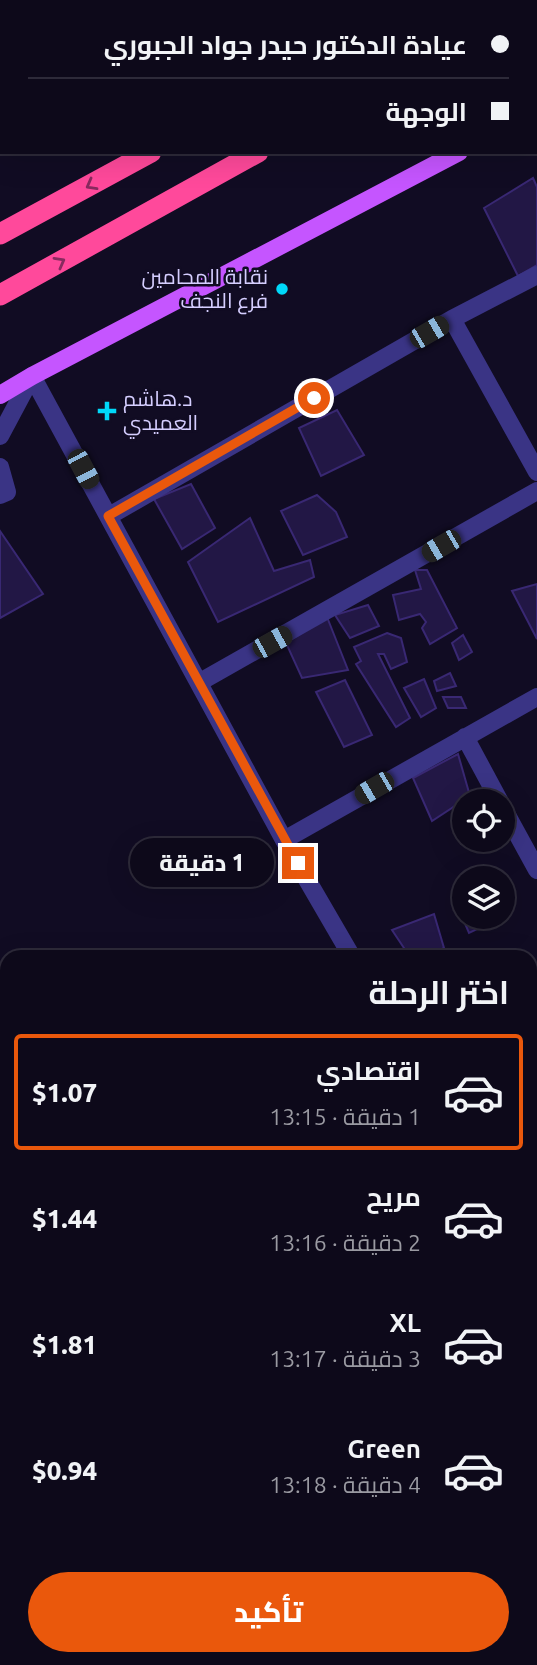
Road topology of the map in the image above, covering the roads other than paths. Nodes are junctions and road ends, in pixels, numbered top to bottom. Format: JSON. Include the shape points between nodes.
{"nodes":[{"id":1,"x":147,"y":154,"type":"edge"},
{"id":2,"x":254,"y":154,"type":"edge"},
{"id":3,"x":455,"y":154,"type":"edge"},
{"id":4,"x":0,"y":234,"type":"edge"},
{"id":5,"x":537,"y":275,"type":"edge"},
{"id":6,"x":0,"y":295,"type":"edge"},
{"id":7,"x":452,"y":319,"type":"junction"},
{"id":8,"x":32,"y":376,"type":"junction"},
{"id":9,"x":0,"y":395,"type":"edge"},
{"id":10,"x":0,"y":436,"type":"edge"},
{"id":11,"x":0,"y":467,"type":"edge"},
{"id":12,"x":537,"y":472,"type":"edge"},
{"id":13,"x":537,"y":491,"type":"edge"},
{"id":14,"x":0,"y":495,"type":"edge"},
{"id":15,"x":108,"y":516,"type":"junction"},
{"id":16,"x":200,"y":682,"type":"junction"},
{"id":17,"x":537,"y":697,"type":"edge"},
{"id":18,"x":465,"y":737,"type":"junction"},
{"id":19,"x":493,"y":789,"type":"edge"},
{"id":20,"x":515,"y":830,"type":"edge"},
{"id":21,"x":284,"y":840,"type":"junction"},
{"id":22,"x":537,"y":870,"type":"edge"},
{"id":23,"x":348,"y":950,"type":"edge"}],
"edges":[{"from":1,"to":4,"type":"highway","one_way":true},
{"from":6,"to":2,"type":"highway","one_way":true},
{"from":3,"to":8,"type":"main road"},
{"from":5,"to":7,"type":"street"},
{"from":7,"to":12,"type":"street"},
{"from":7,"to":15,"type":"street"},
{"from":8,"to":9,"type":"main road"},
{"from":8,"to":10,"type":"street"},
{"from":8,"to":15,"type":"street"},
{"from":11,"to":14,"type":"street","via":[[7,492]]},
{"from":13,"to":16,"type":"street"},
{"from":15,"to":16,"type":"street"},
{"from":16,"to":21,"type":"street"},
{"from":17,"to":18,"type":"street"},
{"from":18,"to":19,"type":"street"},
{"from":18,"to":21,"type":"street"},
{"from":20,"to":22,"type":"street"},
{"from":21,"to":23,"type":"street"}]}
